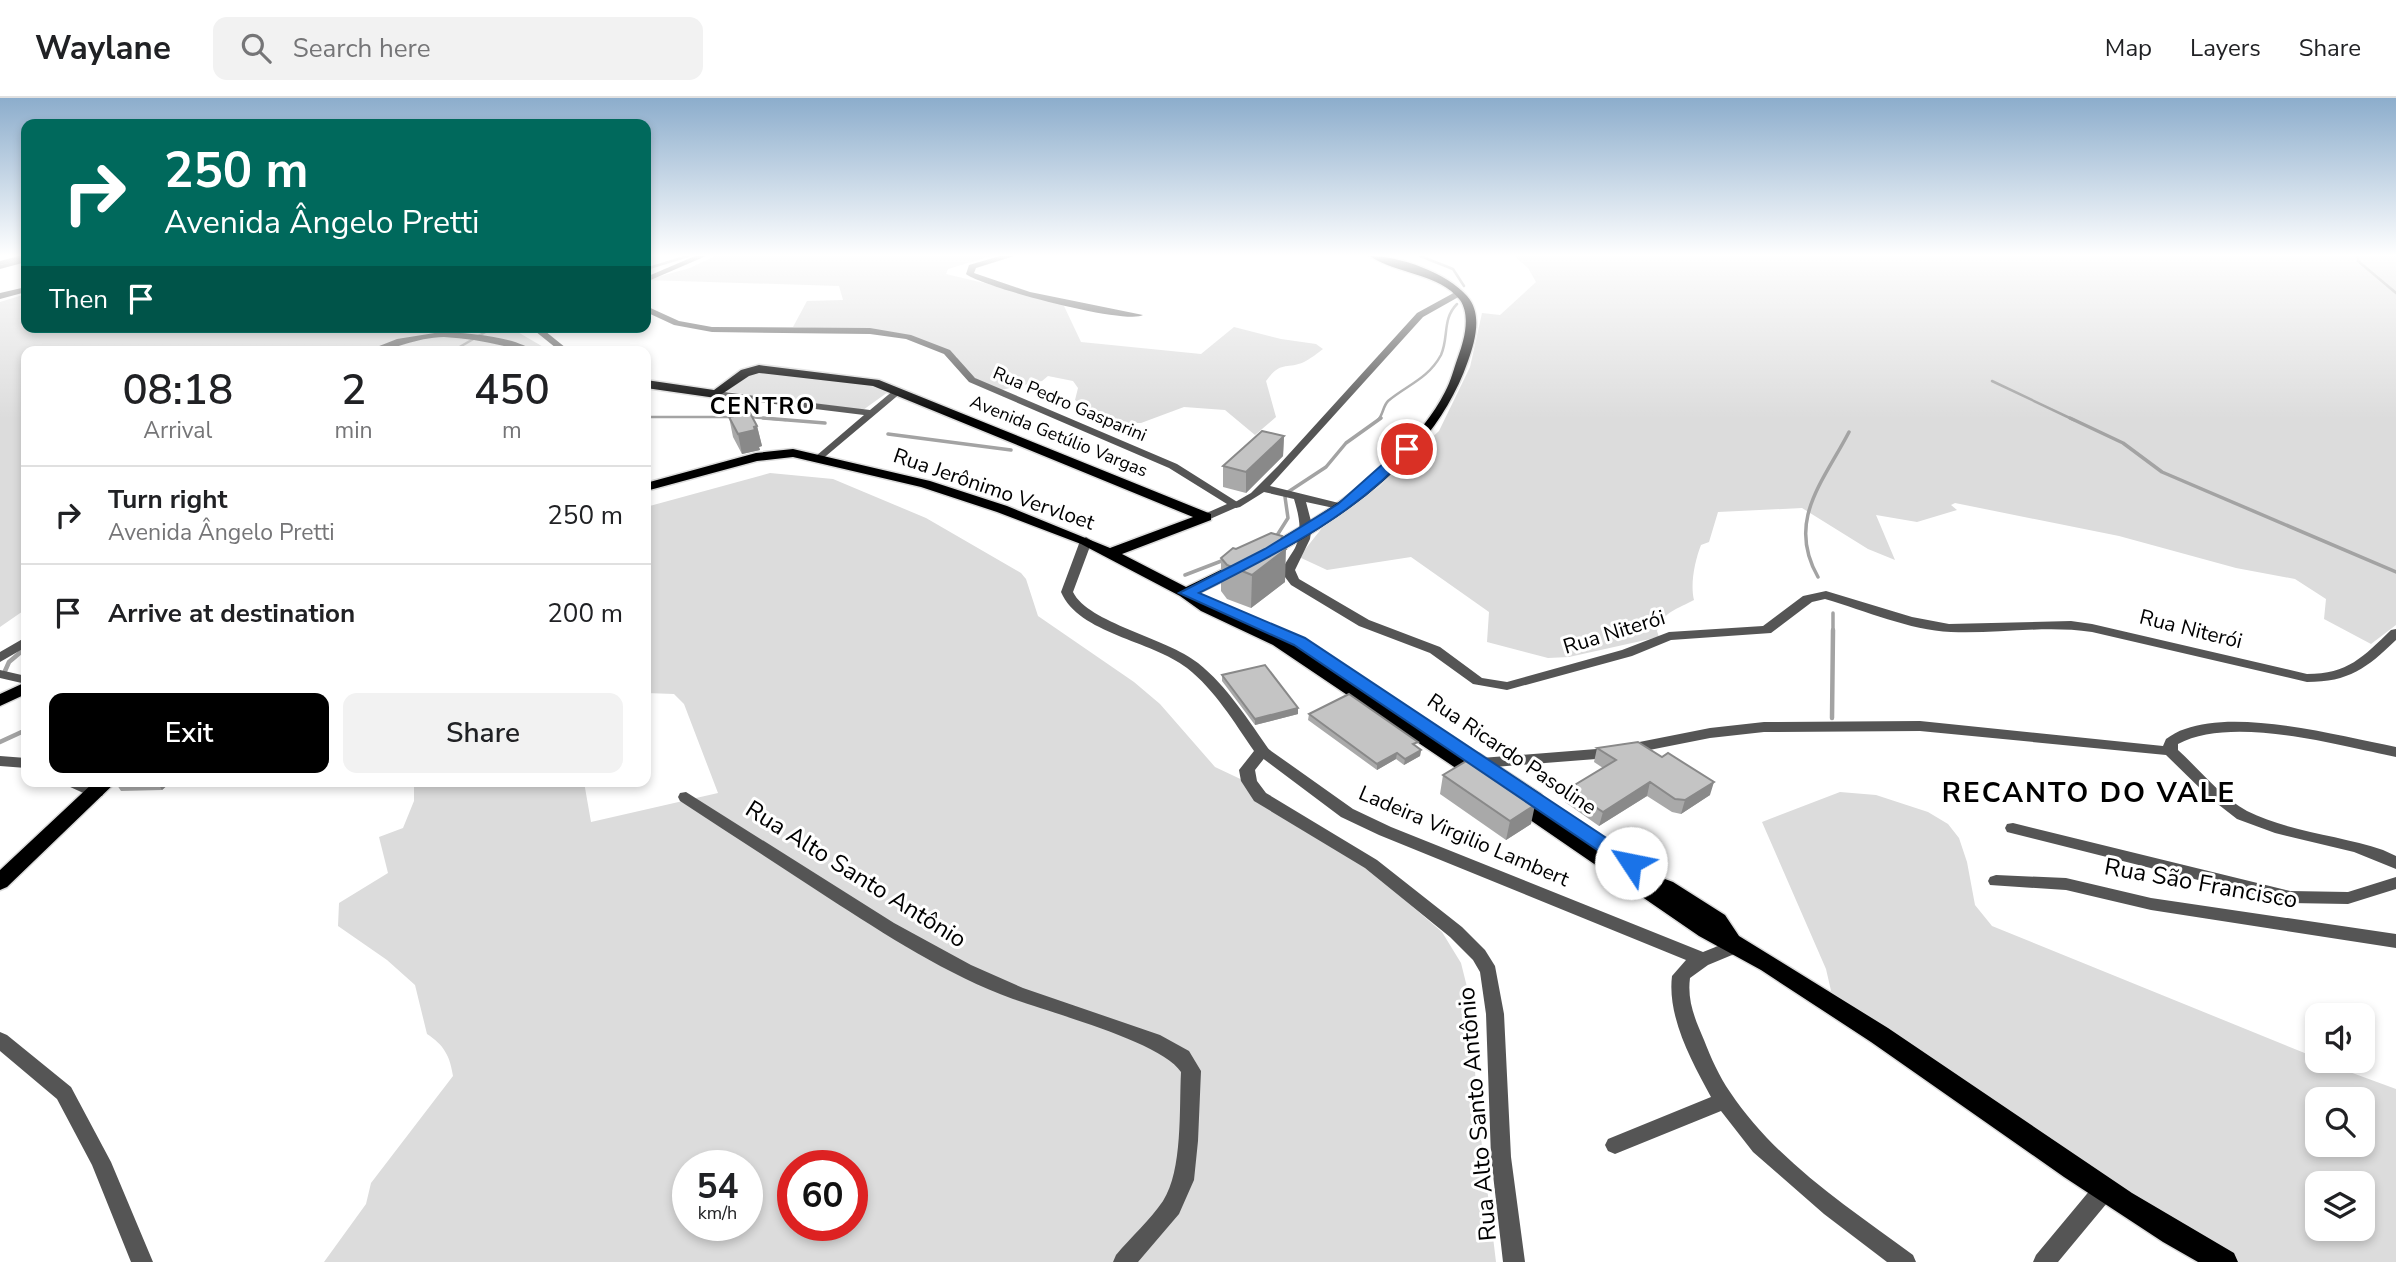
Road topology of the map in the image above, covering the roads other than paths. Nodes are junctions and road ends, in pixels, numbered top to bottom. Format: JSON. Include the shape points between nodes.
{"nodes":[{"id":1,"x":1104,"y":310,"type":"edge"},
{"id":2,"x":1426,"y":310,"type":"edge"},
{"id":3,"x":1469,"y":310,"type":"edge"},
{"id":4,"x":651,"y":312,"type":"edge"},
{"id":5,"x":1139,"y":315,"type":"dead end"},
{"id":6,"x":436,"y":333,"type":"edge"},
{"id":7,"x":454,"y":333,"type":"edge"},
{"id":8,"x":542,"y":333,"type":"edge"},
{"id":9,"x":387,"y":346,"type":"edge"},
{"id":10,"x":508,"y":346,"type":"edge"},
{"id":11,"x":559,"y":346,"type":"edge"},
{"id":12,"x":651,"y":385,"type":"edge"},
{"id":13,"x":897,"y":392,"type":"junction"},
{"id":14,"x":716,"y":394,"type":"junction"},
{"id":15,"x":869,"y":413,"type":"junction"},
{"id":16,"x":820,"y":458,"type":"junction"},
{"id":17,"x":651,"y":486,"type":"edge"},
{"id":18,"x":1262,"y":488,"type":"junction"},
{"id":19,"x":1291,"y":495,"type":"junction"},
{"id":20,"x":1236,"y":505,"type":"junction"},
{"id":21,"x":1343,"y":507,"type":"junction"},
{"id":22,"x":1206,"y":517,"type":"junction"},
{"id":23,"x":1308,"y":529,"type":"junction"},
{"id":24,"x":1086,"y":541,"type":"junction"},
{"id":25,"x":1110,"y":553,"type":"junction"},
{"id":26,"x":1186,"y":593,"type":"junction"},
{"id":27,"x":2396,"y":633,"type":"edge"},
{"id":28,"x":21,"y":644,"type":"edge"},
{"id":29,"x":0,"y":658,"type":"edge"},
{"id":30,"x":0,"y":674,"type":"edge"},
{"id":31,"x":21,"y":679,"type":"edge"},
{"id":32,"x":21,"y":690,"type":"edge"},
{"id":33,"x":0,"y":701,"type":"edge"},
{"id":34,"x":1262,"y":751,"type":"junction"},
{"id":35,"x":2170,"y":751,"type":"junction"},
{"id":36,"x":2396,"y":752,"type":"edge"},
{"id":37,"x":0,"y":761,"type":"edge"},
{"id":38,"x":21,"y":763,"type":"edge"},
{"id":39,"x":1481,"y":763,"type":"junction"},
{"id":40,"x":101,"y":787,"type":"edge"},
{"id":41,"x":686,"y":797,"type":"dead end"},
{"id":42,"x":2013,"y":828,"type":"dead end"},
{"id":43,"x":2396,"y":851,"type":"edge"},
{"id":44,"x":2375,"y":852,"type":"junction"},
{"id":45,"x":2396,"y":863,"type":"edge"},
{"id":46,"x":1996,"y":881,"type":"dead end"},
{"id":47,"x":0,"y":883,"type":"edge"},
{"id":48,"x":2396,"y":883,"type":"edge"},
{"id":49,"x":2396,"y":941,"type":"edge"},
{"id":50,"x":1738,"y":944,"type":"junction"},
{"id":51,"x":1700,"y":958,"type":"junction"},
{"id":52,"x":0,"y":1040,"type":"edge"},
{"id":53,"x":1724,"y":1101,"type":"junction"},
{"id":54,"x":1615,"y":1145,"type":"dead end"},
{"id":55,"x":2104,"y":1190,"type":"junction"},
{"id":56,"x":142,"y":1262,"type":"edge"},
{"id":57,"x":1125,"y":1262,"type":"edge"},
{"id":58,"x":1514,"y":1262,"type":"edge"},
{"id":59,"x":1905,"y":1262,"type":"edge"},
{"id":60,"x":2044,"y":1262,"type":"edge"},
{"id":61,"x":2224,"y":1262,"type":"edge"}],
"edges":[{"from":1,"to":5,"type":"street"},
{"from":2,"to":18,"type":"street"},
{"from":3,"to":21,"type":"main road","via":[[1471,324],[1464,362],[1451,395],[1407,449]]},
{"from":4,"to":20,"type":"street","name":"Rua Pedro Gasparini","via":[[698,328],[858,331],[929,344],[950,354],[972,380],[1173,466]]},
{"from":6,"to":9,"type":"street"},
{"from":7,"to":10,"type":"street"},
{"from":8,"to":11,"type":"street"},
{"from":12,"to":14,"type":"main road"},
{"from":13,"to":14,"type":"main road","name":"Avenida Getúlio Vargas","via":[[864,381],[758,369]]},
{"from":13,"to":15,"type":"street"},
{"from":13,"to":22,"type":"main road","name":"Avenida Getúlio Vargas"},
{"from":14,"to":15,"type":"street"},
{"from":15,"to":16,"type":"street"},
{"from":16,"to":17,"type":"main road","name":"Rua Jerônimo Vervloet","via":[[772,454]]},
{"from":16,"to":24,"type":"main road","name":"Rua Jerônimo Vervloet","via":[[925,484]]},
{"from":18,"to":19,"type":"street"},
{"from":18,"to":20,"type":"street"},
{"from":19,"to":21,"type":"street"},
{"from":19,"to":23,"type":"street"},
{"from":20,"to":22,"type":"street"},
{"from":21,"to":23,"type":"main road"},
{"from":22,"to":25,"type":"main road"},
{"from":23,"to":26,"type":"main road"},
{"from":23,"to":27,"type":"street","name":"Rua Niterói","via":[[1288,573],[1302,589],[1364,623],[1435,650],[1470,676],[1496,685],[1517,686],[1670,636],[1766,630],[1808,599],[1826,595],[1949,628],[2092,628],[2307,678],[2354,671]]},
{"from":24,"to":25,"type":"main road","name":"Rua Jerônimo Vervloet"},
{"from":24,"to":34,"type":"street","name":"Ladeira Virgilio Lambert","via":[[1067,592],[1073,604],[1199,668]]},
{"from":25,"to":26,"type":"main road","name":"Rua Jerônimo Vervloet"},
{"from":26,"to":39,"type":"main road","name":"Rua Ricardo Pasoline","via":[[1290,635]]},
{"from":26,"to":50,"type":"main road","name":"Rua Ricardo Pasoline","via":[[1207,608],[1289,646],[1707,930]]},
{"from":28,"to":29,"type":"street"},
{"from":30,"to":31,"type":"street"},
{"from":32,"to":33,"type":"main road"},
{"from":34,"to":51,"type":"street","name":"Ladeira Virgilio Lambert","via":[[1347,813],[1385,831]]},
{"from":34,"to":58,"type":"street","name":"Rua Alto Santo Antônio","via":[[1247,771],[1260,797],[1371,864],[1455,932],[1489,971],[1501,1157]]},
{"from":35,"to":36,"type":"street","via":[[2171,742],[2190,729],[2218,727],[2271,730]]},
{"from":35,"to":39,"type":"street","via":[[1920,726],[1764,727],[1609,753]]},
{"from":35,"to":44,"type":"street","via":[[2239,813]]},
{"from":37,"to":38,"type":"street"},
{"from":39,"to":50,"type":"main road","name":"Rua Ricardo Pasoline","via":[[1717,921]]},
{"from":40,"to":47,"type":"main road"},
{"from":41,"to":57,"type":"street","name":"Rua Alto Santo Antônio","via":[[888,928],[965,970],[1016,993],[1153,1040],[1182,1057],[1191,1072],[1183,1180],[1171,1207]]},
{"from":42,"to":48,"type":"street","via":[[2290,897],[2348,898]]},
{"from":43,"to":44,"type":"street"},
{"from":44,"to":45,"type":"street"},
{"from":46,"to":49,"type":"street","name":"Rua São Francisco","via":[[2066,884],[2151,904]]},
{"from":50,"to":51,"type":"street","via":[[1725,954]]},
{"from":50,"to":55,"type":"main road","via":[[1877,1033]]},
{"from":51,"to":53,"type":"street","via":[[1681,976],[1679,1003]]},
{"from":52,"to":56,"type":"street","via":[[64,1093],[101,1162]]},
{"from":53,"to":54,"type":"street"},
{"from":53,"to":59,"type":"street","via":[[1751,1135],[1803,1182]]},
{"from":55,"to":60,"type":"street"},
{"from":55,"to":61,"type":"main road"}]}
